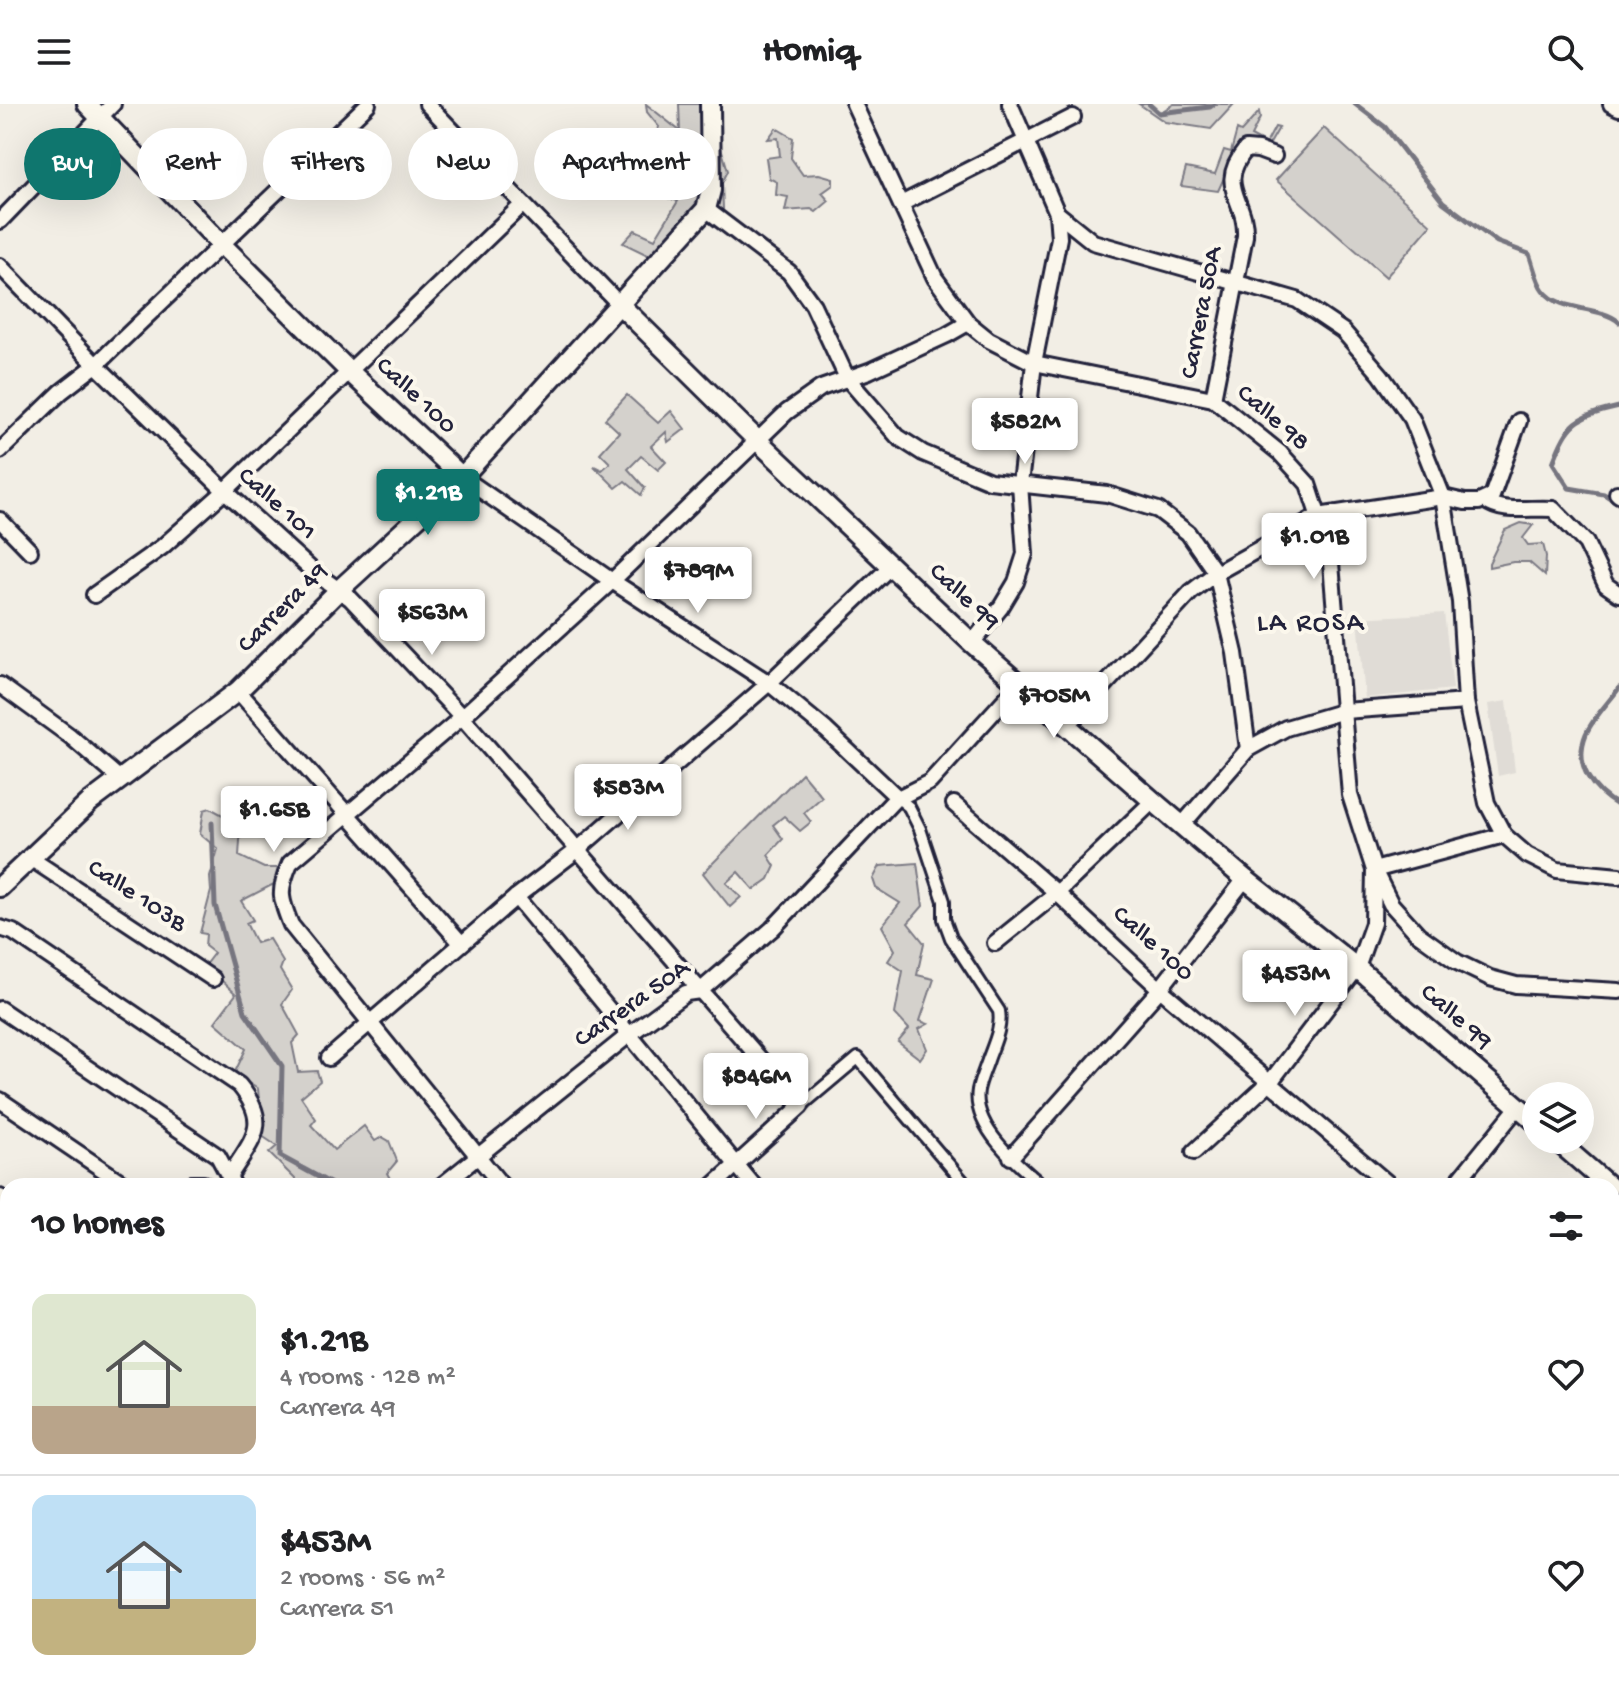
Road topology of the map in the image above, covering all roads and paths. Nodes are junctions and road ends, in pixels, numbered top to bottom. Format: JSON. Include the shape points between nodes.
{"nodes":[{"id":1,"x":368,"y":104,"type":"edge"},
{"id":2,"x":427,"y":104,"type":"edge"},
{"id":3,"x":710,"y":104,"type":"edge"},
{"id":4,"x":854,"y":104,"type":"edge"},
{"id":5,"x":1010,"y":104,"type":"edge"},
{"id":6,"x":1611,"y":104,"type":"edge"},
{"id":7,"x":100,"y":108,"type":"edge"},
{"id":8,"x":1619,"y":108,"type":"edge"},
{"id":9,"x":1073,"y":117,"type":"dead end"},
{"id":10,"x":1027,"y":141,"type":"junction"},
{"id":11,"x":1274,"y":156,"type":"dead end"},
{"id":12,"x":523,"y":204,"type":"junction"},
{"id":13,"x":901,"y":204,"type":"junction"},
{"id":14,"x":706,"y":209,"type":"junction"},
{"id":15,"x":1057,"y":213,"type":"junction"},
{"id":16,"x":0,"y":221,"type":"edge"},
{"id":17,"x":221,"y":244,"type":"junction"},
{"id":18,"x":0,"y":266,"type":"edge"},
{"id":19,"x":1235,"y":283,"type":"junction"},
{"id":20,"x":621,"y":306,"type":"junction"},
{"id":21,"x":968,"y":323,"type":"junction"},
{"id":22,"x":1034,"y":363,"type":"junction"},
{"id":23,"x":96,"y":365,"type":"junction"},
{"id":24,"x":350,"y":372,"type":"junction"},
{"id":25,"x":847,"y":378,"type":"junction"},
{"id":26,"x":1213,"y":399,"type":"junction"},
{"id":27,"x":1519,"y":421,"type":"dead end"},
{"id":28,"x":758,"y":441,"type":"junction"},
{"id":29,"x":0,"y":451,"type":"edge"},
{"id":30,"x":462,"y":477,"type":"junction"},
{"id":31,"x":1020,"y":484,"type":"junction"},
{"id":32,"x":225,"y":491,"type":"junction"},
{"id":33,"x":1443,"y":497,"type":"junction"},
{"id":34,"x":1486,"y":501,"type":"junction"},
{"id":35,"x":1318,"y":516,"type":"junction"},
{"id":36,"x":0,"y":520,"type":"edge"},
{"id":37,"x":30,"y":551,"type":"dead end"},
{"id":38,"x":891,"y":566,"type":"junction"},
{"id":39,"x":1216,"y":573,"type":"junction"},
{"id":40,"x":612,"y":581,"type":"junction"},
{"id":41,"x":339,"y":590,"type":"junction"},
{"id":42,"x":1617,"y":594,"type":"edge"},
{"id":43,"x":94,"y":595,"type":"dead end"},
{"id":44,"x":972,"y":643,"type":"junction"},
{"id":45,"x":769,"y":683,"type":"junction"},
{"id":46,"x":1020,"y":683,"type":"junction"},
{"id":47,"x":0,"y":685,"type":"edge"},
{"id":48,"x":238,"y":691,"type":"junction"},
{"id":49,"x":1466,"y":702,"type":"junction"},
{"id":50,"x":1344,"y":711,"type":"junction"},
{"id":51,"x":462,"y":717,"type":"junction"},
{"id":52,"x":1068,"y":725,"type":"junction"},
{"id":53,"x":1248,"y":749,"type":"junction"},
{"id":54,"x":120,"y":779,"type":"junction"},
{"id":55,"x":897,"y":797,"type":"junction"},
{"id":56,"x":1153,"y":801,"type":"junction"},
{"id":57,"x":954,"y":804,"type":"dead end"},
{"id":58,"x":349,"y":815,"type":"junction"},
{"id":59,"x":1182,"y":825,"type":"junction"},
{"id":60,"x":1504,"y":835,"type":"junction"},
{"id":61,"x":576,"y":851,"type":"junction"},
{"id":62,"x":30,"y":858,"type":"junction"},
{"id":63,"x":1374,"y":870,"type":"junction"},
{"id":64,"x":1619,"y":876,"type":"edge"},
{"id":65,"x":1245,"y":879,"type":"junction"},
{"id":66,"x":0,"y":887,"type":"edge"},
{"id":67,"x":1057,"y":893,"type":"junction"},
{"id":68,"x":516,"y":897,"type":"junction"},
{"id":69,"x":0,"y":928,"type":"edge"},
{"id":70,"x":461,"y":943,"type":"junction"},
{"id":71,"x":995,"y":943,"type":"dead end"},
{"id":72,"x":1357,"y":968,"type":"junction"},
{"id":73,"x":213,"y":979,"type":"dead end"},
{"id":74,"x":1160,"y":989,"type":"junction"},
{"id":75,"x":700,"y":991,"type":"junction"},
{"id":76,"x":1619,"y":991,"type":"edge"},
{"id":77,"x":0,"y":1009,"type":"edge"},
{"id":78,"x":370,"y":1023,"type":"junction"},
{"id":79,"x":630,"y":1034,"type":"junction"},
{"id":80,"x":329,"y":1058,"type":"dead end"},
{"id":81,"x":1271,"y":1081,"type":"junction"},
{"id":82,"x":0,"y":1100,"type":"edge"},
{"id":83,"x":801,"y":1106,"type":"junction"},
{"id":84,"x":1518,"y":1107,"type":"junction"},
{"id":85,"x":1522,"y":1110,"type":"edge"},
{"id":86,"x":1194,"y":1152,"type":"dead end"},
{"id":87,"x":1572,"y":1154,"type":"edge"},
{"id":88,"x":477,"y":1157,"type":"junction"},
{"id":89,"x":1011,"y":1157,"type":"junction"},
{"id":90,"x":736,"y":1165,"type":"junction"},
{"id":91,"x":115,"y":1178,"type":"edge"},
{"id":92,"x":230,"y":1178,"type":"edge"},
{"id":93,"x":233,"y":1178,"type":"edge"},
{"id":94,"x":451,"y":1178,"type":"edge"},
{"id":95,"x":495,"y":1178,"type":"edge"},
{"id":96,"x":722,"y":1178,"type":"edge"},
{"id":97,"x":747,"y":1178,"type":"edge"},
{"id":98,"x":960,"y":1178,"type":"edge"},
{"id":99,"x":1034,"y":1178,"type":"edge"},
{"id":100,"x":1382,"y":1178,"type":"edge"},
{"id":101,"x":1460,"y":1178,"type":"edge"},
{"id":102,"x":1600,"y":1178,"type":"edge"}],
"edges":[{"from":1,"to":17,"type":"street"},
{"from":2,"to":12,"type":"street","name":"Calle 99"},
{"from":3,"to":14,"type":"street","via":[[711,190]]},
{"from":4,"to":13,"type":"street","name":"Calle 98"},
{"from":5,"to":10,"type":"street"},
{"from":6,"to":8,"type":"street"},
{"from":7,"to":16,"type":"street"},
{"from":7,"to":17,"type":"street","name":"Calle 100"},
{"from":9,"to":10,"type":"street"},
{"from":10,"to":13,"type":"street"},
{"from":10,"to":15,"type":"street"},
{"from":11,"to":19,"type":"street","name":"Carrera 50A","via":[[1246,149],[1231,179],[1246,221]]},
{"from":12,"to":20,"type":"street","name":"Calle 99"},
{"from":12,"to":24,"type":"street"},
{"from":13,"to":21,"type":"street","name":"Calle 98","via":[[935,278]]},
{"from":14,"to":20,"type":"street","name":"Carrera 49"},
{"from":14,"to":25,"type":"street","via":[[789,272],[813,305]]},
{"from":15,"to":19,"type":"street","via":[[1093,242]]},
{"from":15,"to":22,"type":"street","via":[[1059,238]]},
{"from":17,"to":23,"type":"street"},
{"from":17,"to":24,"type":"street","name":"Calle 100"},
{"from":18,"to":23,"type":"street","name":"Calle 101"},
{"from":19,"to":26,"type":"street","name":"Carrera 50A"},
{"from":19,"to":33,"type":"street","via":[[1297,300],[1343,331],[1412,419]]},
{"from":20,"to":28,"type":"street","name":"Calle 99"},
{"from":20,"to":30,"type":"street","name":"Carrera 49"},
{"from":21,"to":22,"type":"street","name":"Calle 98"},
{"from":21,"to":25,"type":"street"},
{"from":22,"to":26,"type":"street","name":"Calle 98"},
{"from":22,"to":31,"type":"street"},
{"from":23,"to":29,"type":"street"},
{"from":23,"to":32,"type":"street","name":"Calle 101"},
{"from":24,"to":30,"type":"street","name":"Calle 100"},
{"from":24,"to":32,"type":"street"},
{"from":25,"to":28,"type":"street","via":[[821,388],[787,412]]},
{"from":25,"to":31,"type":"street","via":[[898,437],[923,453],[990,481]]},
{"from":26,"to":35,"type":"street","name":"Calle 98","via":[[1280,453],[1308,484]]},
{"from":27,"to":34,"type":"street"},
{"from":28,"to":38,"type":"street","name":"Calle 99"},
{"from":28,"to":40,"type":"street"},
{"from":30,"to":40,"type":"street","name":"Calle 100"},
{"from":30,"to":41,"type":"street","name":"Carrera 49"},
{"from":31,"to":39,"type":"street","via":[[1107,494],[1158,510],[1188,533]]},
{"from":31,"to":44,"type":"street","via":[[1025,554],[1016,582]]},
{"from":32,"to":41,"type":"street","name":"Calle 101"},
{"from":32,"to":43,"type":"street","via":[[162,547]]},
{"from":33,"to":34,"type":"street"},
{"from":33,"to":35,"type":"street"},
{"from":33,"to":49,"type":"street","via":[[1460,602]]},
{"from":34,"to":42,"type":"street","via":[[1505,509],[1553,509],[1586,543],[1606,585]]},
{"from":35,"to":39,"type":"street"},
{"from":35,"to":50,"type":"street","name":"Calle 98","via":[[1330,551]]},
{"from":36,"to":37,"type":"street"},
{"from":38,"to":44,"type":"street","name":"Calle 99"},
{"from":38,"to":45,"type":"street"},
{"from":39,"to":52,"type":"street","via":[[1164,619]]},
{"from":39,"to":53,"type":"street","via":[[1235,653]]},
{"from":40,"to":45,"type":"street","name":"Calle 100"},
{"from":40,"to":51,"type":"street"},
{"from":41,"to":48,"type":"street","name":"Carrera 49"},
{"from":41,"to":51,"type":"street","name":"Calle 101"},
{"from":44,"to":46,"type":"street","name":"Calle 99"},
{"from":45,"to":55,"type":"street","name":"Calle 100"},
{"from":45,"to":61,"type":"street"},
{"from":46,"to":52,"type":"street","name":"Calle 99"},
{"from":46,"to":55,"type":"street","via":[[930,782]]},
{"from":47,"to":54,"type":"street"},
{"from":48,"to":54,"type":"street","name":"Carrera 49"},
{"from":48,"to":58,"type":"street"},
{"from":49,"to":50,"type":"street"},
{"from":49,"to":60,"type":"street","via":[[1487,803]]},
{"from":50,"to":53,"type":"street","via":[[1286,728]]},
{"from":50,"to":63,"type":"street","name":"Calle 98","via":[[1350,795]]},
{"from":51,"to":58,"type":"street"},
{"from":51,"to":61,"type":"street","name":"Calle 101"},
{"from":52,"to":56,"type":"street","name":"Calle 99"},
{"from":53,"to":59,"type":"street"},
{"from":54,"to":62,"type":"street","name":"Carrera 49"},
{"from":55,"to":75,"type":"street","name":"Carrera 50A","via":[[772,929]]},
{"from":55,"to":89,"type":"street","via":[[920,829],[951,938],[999,1011],[1001,1023],[978,1101],[988,1127]]},
{"from":56,"to":59,"type":"street","name":"Calle 99"},
{"from":56,"to":67,"type":"street"},
{"from":57,"to":67,"type":"street","name":"Calle 100"},
{"from":58,"to":70,"type":"street"},
{"from":58,"to":78,"type":"street","via":[[290,863],[281,900],[291,925]]},
{"from":59,"to":65,"type":"street","name":"Calle 99"},
{"from":60,"to":63,"type":"street"},
{"from":60,"to":64,"type":"street","via":[[1527,855],[1557,870]]},
{"from":61,"to":68,"type":"street"},
{"from":61,"to":75,"type":"street","name":"Calle 101"},
{"from":62,"to":66,"type":"street","name":"Carrera 49"},
{"from":62,"to":73,"type":"street","name":"Calle 103B"},
{"from":63,"to":72,"type":"street","via":[[1373,923]]},
{"from":63,"to":76,"type":"street","name":"Calle 98","via":[[1391,904],[1418,934],[1457,962],[1516,985]]},
{"from":65,"to":72,"type":"street","name":"Calle 99"},
{"from":65,"to":74,"type":"street"},
{"from":67,"to":71,"type":"street"},
{"from":67,"to":74,"type":"street","name":"Calle 100"},
{"from":68,"to":70,"type":"street"},
{"from":68,"to":79,"type":"street"},
{"from":69,"to":93,"type":"street","via":[[239,1085],[258,1116]]},
{"from":70,"to":78,"type":"street"},
{"from":72,"to":81,"type":"street"},
{"from":72,"to":84,"type":"street","name":"Calle 99"},
{"from":74,"to":81,"type":"street","name":"Calle 100"},
{"from":74,"to":89,"type":"street"},
{"from":75,"to":79,"type":"street","name":"Carrera 50A","via":[[686,993]]},
{"from":75,"to":83,"type":"street","name":"Calle 101"},
{"from":77,"to":92,"type":"street","via":[[218,1156]]},
{"from":78,"to":80,"type":"street"},
{"from":78,"to":88,"type":"street"},
{"from":79,"to":88,"type":"street","name":"Carrera 50A"},
{"from":79,"to":90,"type":"street"},
{"from":81,"to":86,"type":"street"},
{"from":81,"to":100,"type":"street","name":"Calle 100"},
{"from":82,"to":91,"type":"street"},
{"from":83,"to":90,"type":"street"},
{"from":83,"to":98,"type":"street","via":[[858,1058]]},
{"from":84,"to":85,"type":"street","name":"Calle 99"},
{"from":84,"to":101,"type":"street"},
{"from":87,"to":102,"type":"street"},
{"from":88,"to":94,"type":"street","name":"Carrera 50A"},
{"from":88,"to":95,"type":"street"},
{"from":89,"to":99,"type":"street"},
{"from":90,"to":96,"type":"street"},
{"from":90,"to":97,"type":"street"}]}
